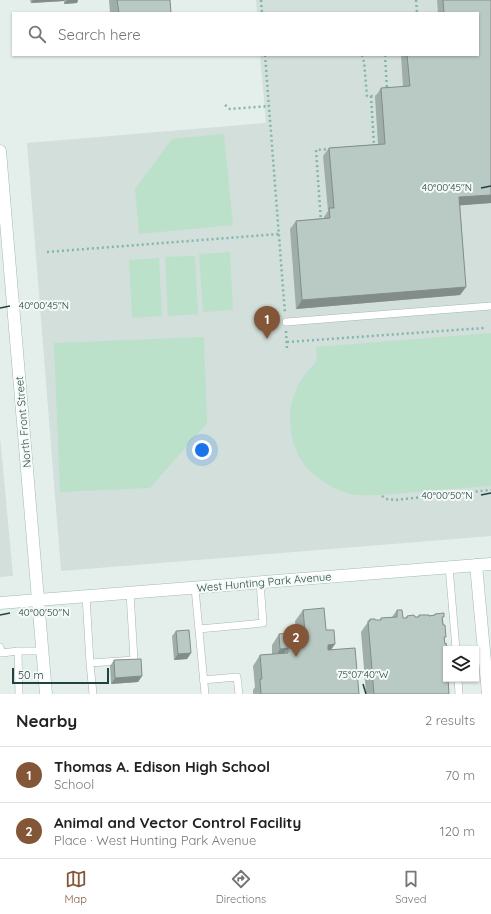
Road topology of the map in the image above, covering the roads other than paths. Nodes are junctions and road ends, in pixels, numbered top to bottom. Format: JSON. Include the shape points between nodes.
{"nodes":[{"id":1,"x":0,"y":151,"type":"edge"},
{"id":2,"x":2,"y":194,"type":"edge"},
{"id":3,"x":491,"y":306,"type":"edge"},
{"id":4,"x":286,"y":322,"type":"road end"},
{"id":5,"x":491,"y":564,"type":"edge"},
{"id":6,"x":476,"y":565,"type":"junction"},
{"id":7,"x":449,"y":567,"type":"junction"},
{"id":8,"x":260,"y":582,"type":"junction"},
{"id":9,"x":195,"y":588,"type":"junction"},
{"id":10,"x":130,"y":593,"type":"junction"},
{"id":11,"x":86,"y":596,"type":"junction"},
{"id":12,"x":38,"y":600,"type":"junction"},
{"id":13,"x":0,"y":603,"type":"edge"},
{"id":14,"x":199,"y":629,"type":"junction"},
{"id":15,"x":456,"y":646,"type":"edge"},
{"id":16,"x":18,"y":651,"type":"junction"},
{"id":17,"x":42,"y":651,"type":"junction"},
{"id":18,"x":0,"y":653,"type":"edge"},
{"id":19,"x":90,"y":664,"type":"junction"},
{"id":20,"x":203,"y":680,"type":"junction"},
{"id":21,"x":458,"y":682,"type":"edge"},
{"id":22,"x":19,"y":694,"type":"edge"},
{"id":23,"x":46,"y":694,"type":"edge"},
{"id":24,"x":93,"y":694,"type":"edge"},
{"id":25,"x":205,"y":694,"type":"edge"},
{"id":26,"x":238,"y":694,"type":"edge"},
{"id":27,"x":459,"y":694,"type":"edge"},
{"id":28,"x":488,"y":694,"type":"edge"}],
"edges":[{"from":1,"to":2,"type":"street","name":"North Front Street"},
{"from":2,"to":12,"type":"street","name":"North Front Street"},
{"from":3,"to":4,"type":"lane"},
{"from":5,"to":6,"type":"street","name":"West Hunting Park Avenue"},
{"from":6,"to":7,"type":"street","name":"West Hunting Park Avenue"},
{"from":6,"to":28,"type":"street"},
{"from":7,"to":8,"type":"street","name":"West Hunting Park Avenue"},
{"from":7,"to":15,"type":"lane"},
{"from":8,"to":9,"type":"street","name":"West Hunting Park Avenue"},
{"from":8,"to":14,"type":"lane","via":[[263,623]]},
{"from":9,"to":10,"type":"street","name":"West Hunting Park Avenue"},
{"from":9,"to":14,"type":"lane"},
{"from":10,"to":11,"type":"street","name":"West Hunting Park Avenue"},
{"from":10,"to":19,"type":"lane","via":[[134,660]]},
{"from":11,"to":12,"type":"street","name":"West Hunting Park Avenue"},
{"from":11,"to":19,"type":"lane"},
{"from":12,"to":13,"type":"street","name":"West Hunting Park Avenue"},
{"from":12,"to":17,"type":"street","name":"North Front Street"},
{"from":14,"to":20,"type":"lane"},
{"from":16,"to":17,"type":"lane"},
{"from":16,"to":18,"type":"lane"},
{"from":16,"to":22,"type":"lane"},
{"from":17,"to":23,"type":"street","name":"North Front Street"},
{"from":19,"to":24,"type":"lane"},
{"from":20,"to":25,"type":"lane"},
{"from":20,"to":26,"type":"lane","via":[[237,677]]},
{"from":21,"to":27,"type":"lane"}]}
